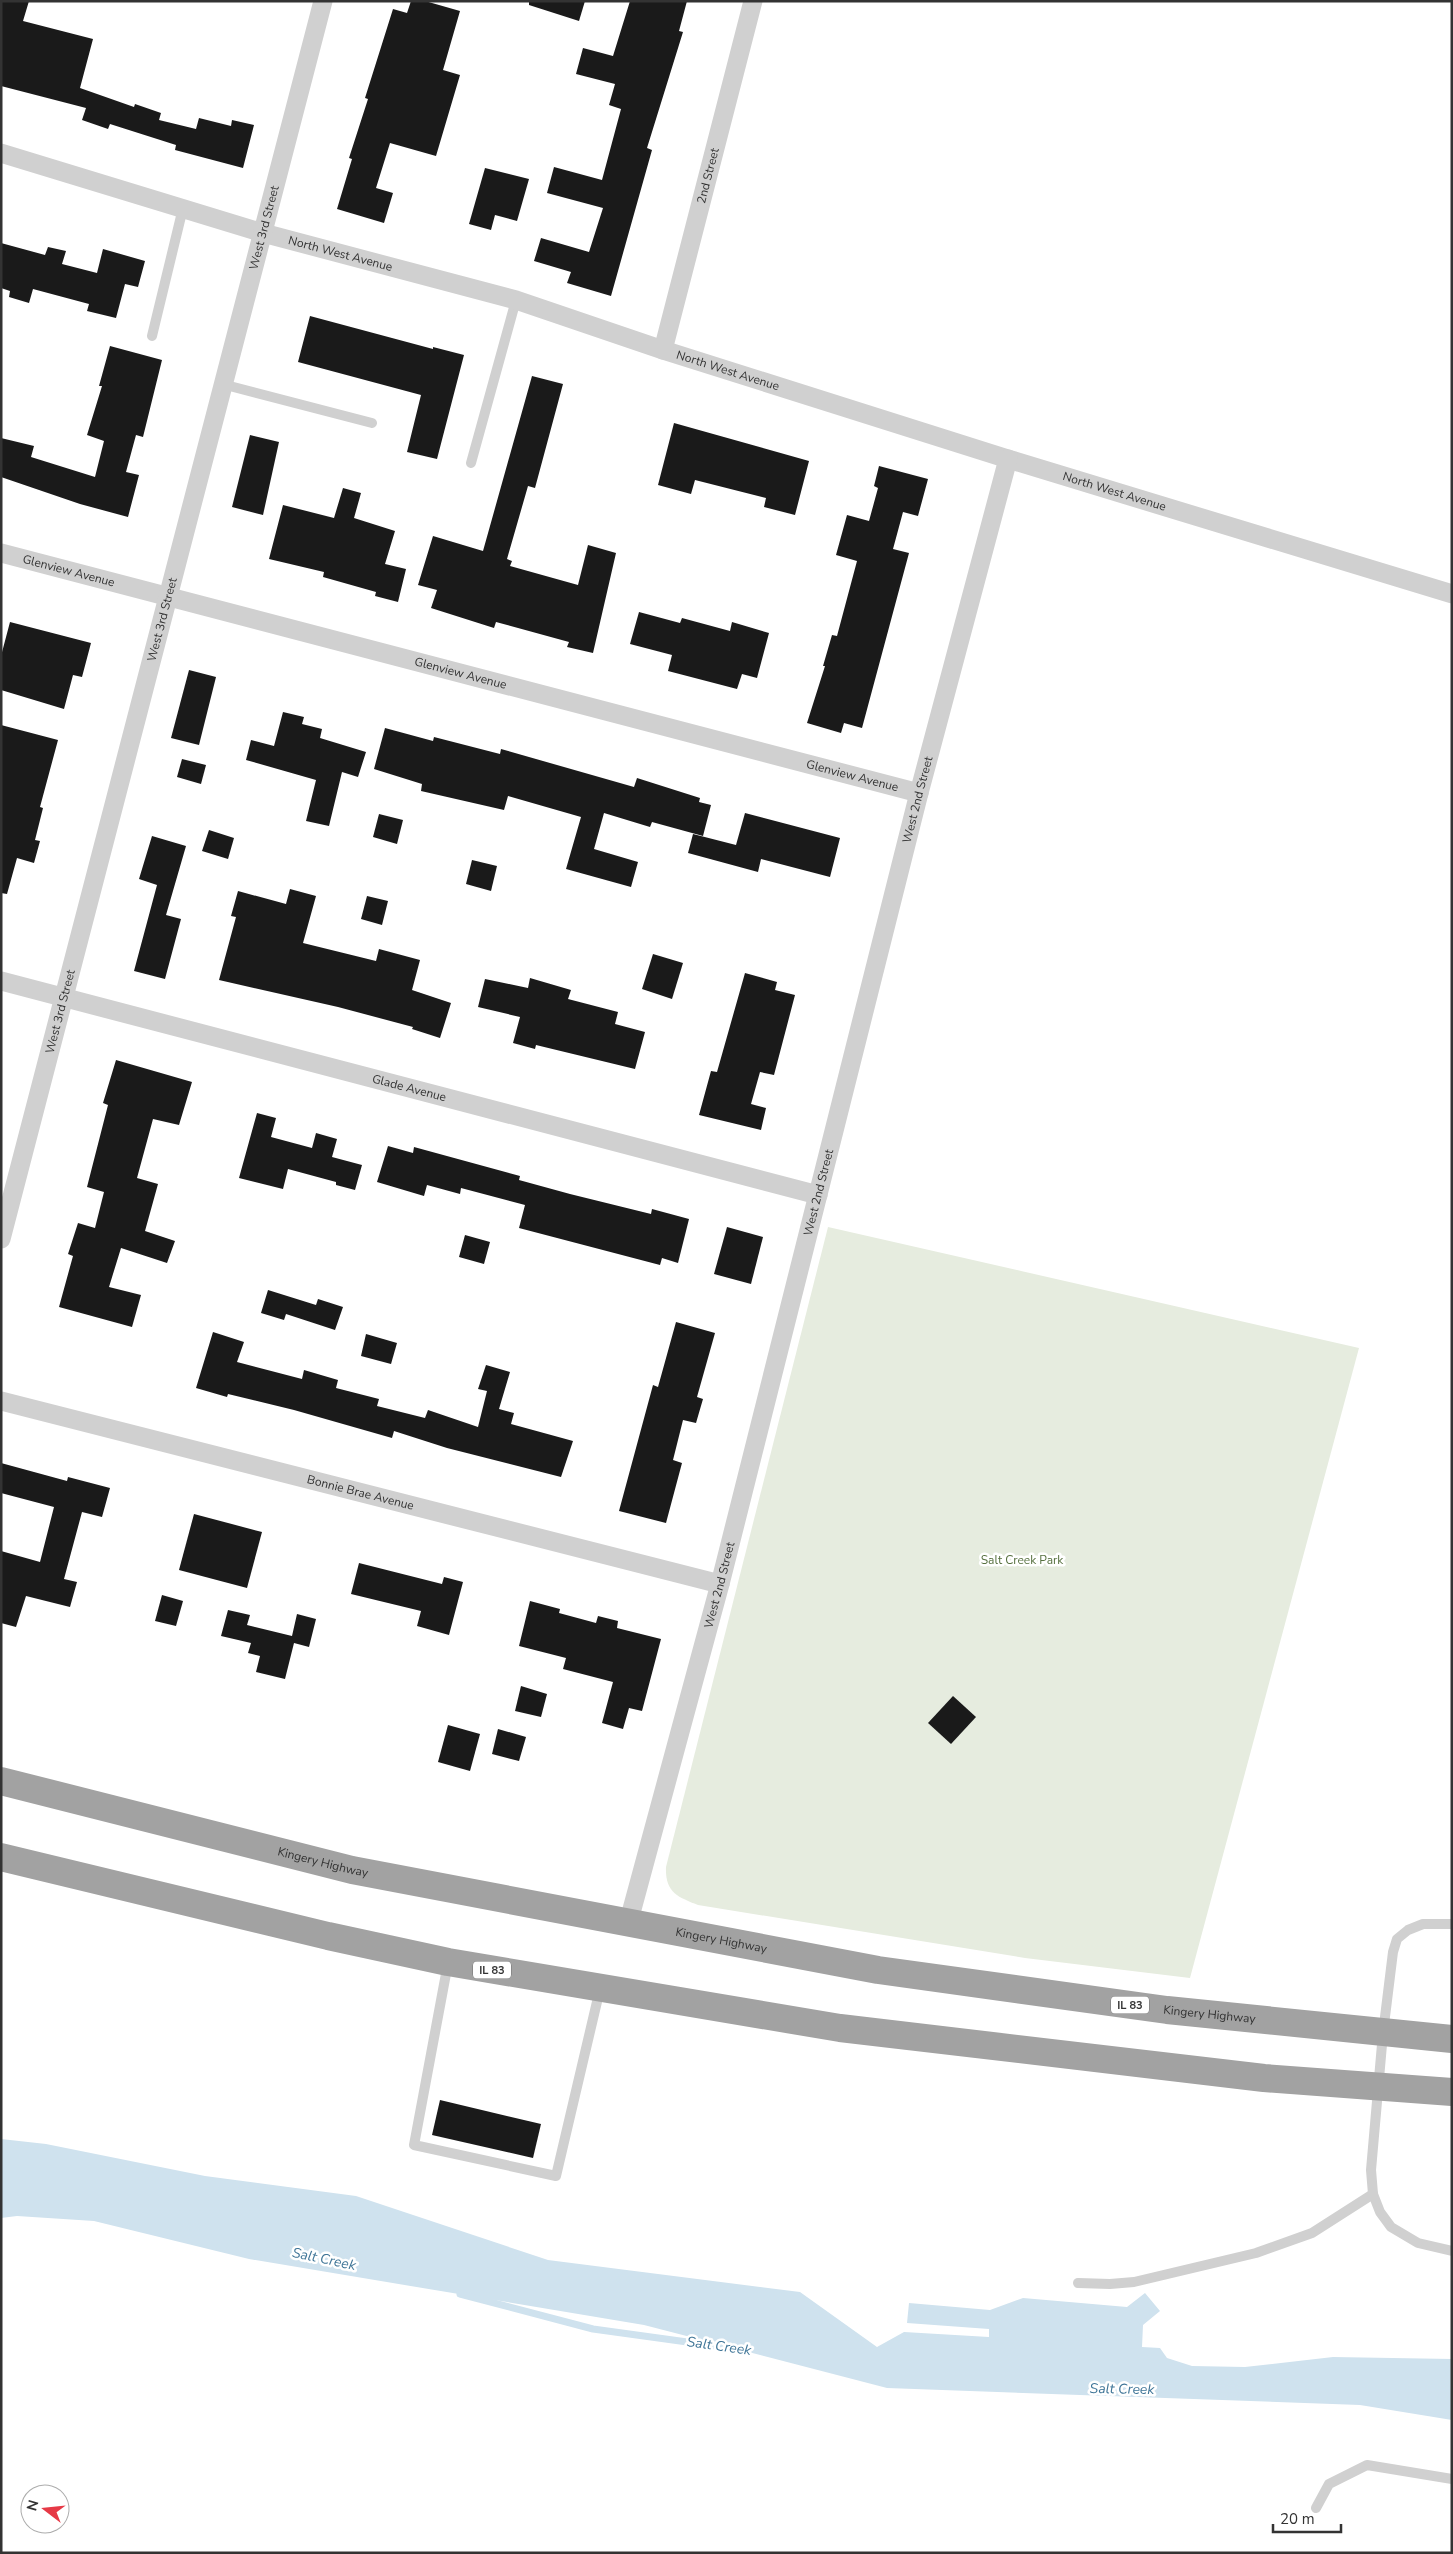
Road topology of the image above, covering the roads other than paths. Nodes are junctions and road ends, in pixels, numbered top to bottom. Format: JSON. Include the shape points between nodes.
{"nodes":[{"id":1,"x":323,"y":1,"type":"edge"},
{"id":2,"x":753,"y":1,"type":"edge"},
{"id":3,"x":1,"y":153,"type":"edge"},
{"id":4,"x":183,"y":208,"type":"junction"},
{"id":5,"x":263,"y":233,"type":"junction"},
{"id":6,"x":516,"y":300,"type":"junction"},
{"id":7,"x":152,"y":336,"type":"dead end"},
{"id":8,"x":663,"y":350,"type":"junction"},
{"id":9,"x":222,"y":384,"type":"junction"},
{"id":10,"x":372,"y":423,"type":"dead end"},
{"id":11,"x":1008,"y":459,"type":"junction"},
{"id":12,"x":472,"y":462,"type":"dead end"},
{"id":13,"x":1,"y":553,"type":"edge"},
{"id":14,"x":1452,"y":594,"type":"edge"},
{"id":15,"x":167,"y":596,"type":"junction"},
{"id":16,"x":919,"y":794,"type":"junction"},
{"id":17,"x":1,"y":981,"type":"edge"},
{"id":18,"x":64,"y":997,"type":"junction"},
{"id":19,"x":818,"y":1195,"type":"junction"},
{"id":20,"x":1,"y":1239,"type":"edge"},
{"id":21,"x":1,"y":1401,"type":"edge"},
{"id":22,"x":720,"y":1584,"type":"junction"},
{"id":23,"x":1,"y":1781,"type":"edge"},
{"id":24,"x":1,"y":1857,"type":"edge"},
{"id":25,"x":628,"y":1924,"type":"junction"},
{"id":26,"x":1452,"y":1924,"type":"edge"},
{"id":27,"x":448,"y":1962,"type":"junction"},
{"id":28,"x":600,"y":1987,"type":"junction"},
{"id":29,"x":1383,"y":2033,"type":"junction"},
{"id":30,"x":1452,"y":2039,"type":"edge"},
{"id":31,"x":1379,"y":2086,"type":"junction"},
{"id":32,"x":1452,"y":2092,"type":"edge"},
{"id":33,"x":1373,"y":2194,"type":"junction"},
{"id":34,"x":1452,"y":2251,"type":"edge"},
{"id":35,"x":1078,"y":2283,"type":"dead end"},
{"id":36,"x":1452,"y":2479,"type":"edge"},
{"id":37,"x":1316,"y":2508,"type":"dead end"}],
"edges":[{"from":1,"to":5,"type":"street","name":"West 3rd Street"},
{"from":2,"to":8,"type":"street","name":"2nd Street"},
{"from":3,"to":4,"type":"street","name":"North West Avenue"},
{"from":4,"to":5,"type":"street","name":"North West Avenue"},
{"from":4,"to":7,"type":"lane"},
{"from":5,"to":6,"type":"street","name":"North West Avenue"},
{"from":5,"to":9,"type":"street","name":"West 3rd Street"},
{"from":6,"to":8,"type":"street","name":"North West Avenue"},
{"from":6,"to":12,"type":"lane"},
{"from":8,"to":11,"type":"street","name":"North West Avenue"},
{"from":9,"to":10,"type":"lane"},
{"from":9,"to":15,"type":"street","name":"West 3rd Street"},
{"from":11,"to":14,"type":"street","name":"North West Avenue"},
{"from":11,"to":16,"type":"street","name":"West 2nd Street"},
{"from":13,"to":15,"type":"street","name":"Glenview Avenue"},
{"from":15,"to":16,"type":"street","name":"Glenview Avenue"},
{"from":15,"to":18,"type":"street","name":"West 3rd Street"},
{"from":16,"to":19,"type":"street","name":"West 2nd Street"},
{"from":17,"to":18,"type":"street","name":"Glade Avenue"},
{"from":18,"to":19,"type":"street","name":"Glade Avenue"},
{"from":18,"to":20,"type":"street","name":"West 3rd Street"},
{"from":19,"to":22,"type":"street","name":"West 2nd Street"},
{"from":21,"to":22,"type":"street","name":"Bonnie Brae Avenue"},
{"from":22,"to":25,"type":"street","name":"West 2nd Street"},
{"from":23,"to":25,"type":"highway","name":"Kingery Highway","number":"IL 83","via":[[352,1870]]},
{"from":24,"to":27,"type":"highway","number":"IL 83"},
{"from":25,"to":29,"type":"highway","name":"Kingery Highway","number":"IL 83","via":[[878,1970],[1167,2010]]},
{"from":26,"to":29,"type":"lane","via":[[1423,1924],[1397,1939]]},
{"from":27,"to":28,"type":"highway","number":"IL 83"},
{"from":27,"to":28,"type":"lane","via":[[414,2145],[556,2176]]},
{"from":28,"to":31,"type":"highway","number":"IL 83","via":[[840,2028],[1264,2078]]},
{"from":29,"to":30,"type":"highway","name":"Kingery Highway","number":"IL 83"},
{"from":29,"to":31,"type":"lane"},
{"from":31,"to":32,"type":"highway","number":"IL 83"},
{"from":31,"to":33,"type":"lane"},
{"from":33,"to":34,"type":"lane","via":[[1380,2212],[1397,2232],[1418,2243]]},
{"from":33,"to":35,"type":"lane","via":[[1312,2233],[1256,2254],[1134,2282]]},
{"from":36,"to":37,"type":"lane","via":[[1368,2465],[1329,2484]]}]}
